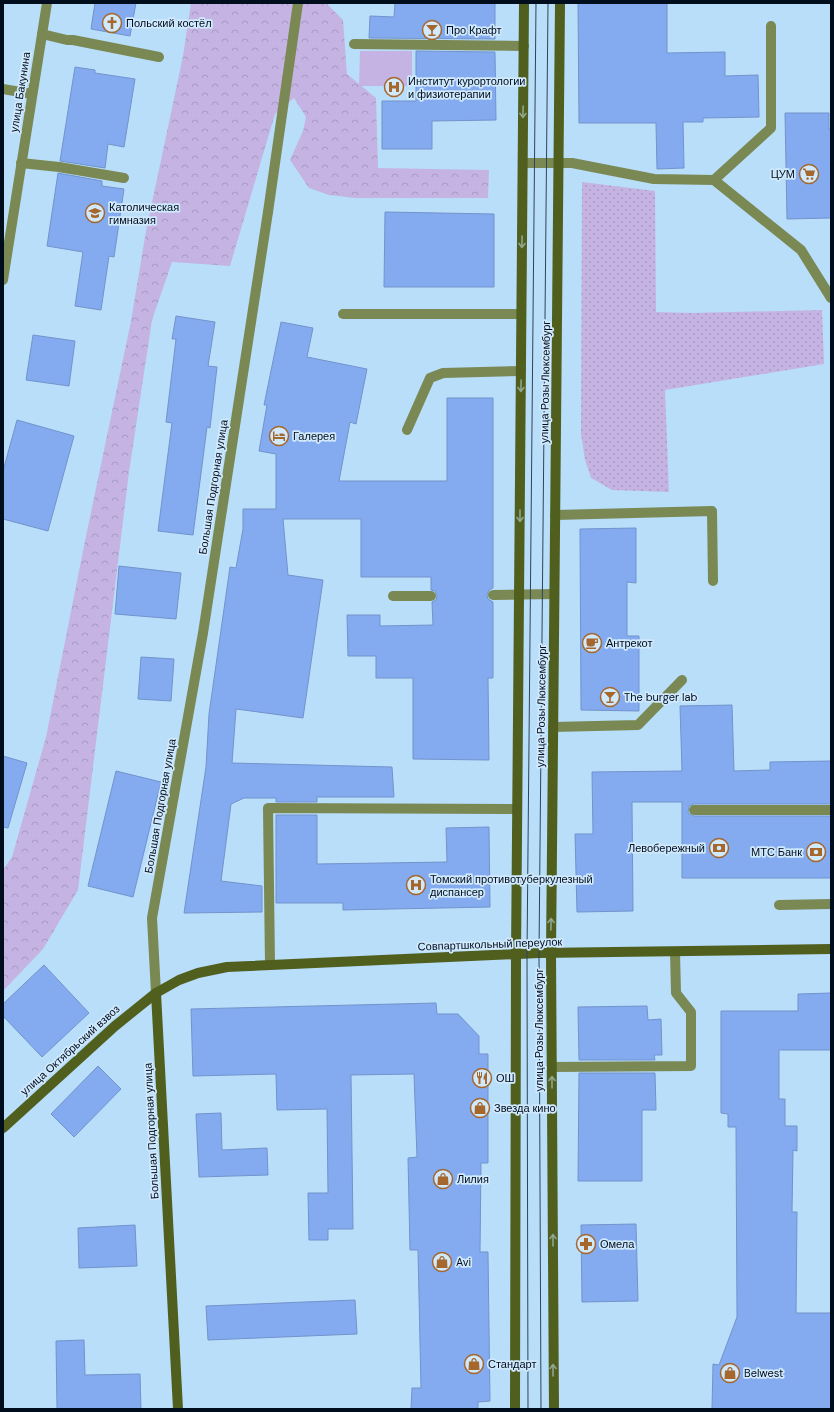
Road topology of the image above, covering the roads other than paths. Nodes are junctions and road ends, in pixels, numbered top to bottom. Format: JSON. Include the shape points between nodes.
{"nodes":[{"id":1,"x":47,"y":3,"type":"edge"},
{"id":2,"x":298,"y":3,"type":"edge"},
{"id":3,"x":524,"y":3,"type":"edge"},
{"id":4,"x":560,"y":3,"type":"edge"},
{"id":5,"x":771,"y":26,"type":"dead end"},
{"id":6,"x":42,"y":34,"type":"junction"},
{"id":7,"x":354,"y":44,"type":"dead end"},
{"id":8,"x":524,"y":46,"type":"junction"},
{"id":9,"x":159,"y":57,"type":"dead end"},
{"id":10,"x":3,"y":89,"type":"edge"},
{"id":11,"x":32,"y":94,"type":"junction"},
{"id":12,"x":21,"y":163,"type":"junction"},
{"id":13,"x":523,"y":163,"type":"junction"},
{"id":14,"x":559,"y":163,"type":"junction"},
{"id":15,"x":124,"y":178,"type":"dead end"},
{"id":16,"x":714,"y":180,"type":"junction"},
{"id":17,"x":3,"y":280,"type":"edge"},
{"id":18,"x":831,"y":298,"type":"edge"},
{"id":19,"x":343,"y":314,"type":"dead end"},
{"id":20,"x":521,"y":314,"type":"junction"},
{"id":21,"x":521,"y":371,"type":"junction"},
{"id":22,"x":407,"y":430,"type":"dead end"},
{"id":23,"x":555,"y":515,"type":"junction"},
{"id":24,"x":713,"y":581,"type":"dead end"},
{"id":25,"x":519,"y":594,"type":"junction"},
{"id":26,"x":554,"y":594,"type":"junction"},
{"id":27,"x":493,"y":595,"type":"dead end"},
{"id":28,"x":393,"y":596,"type":"dead end"},
{"id":29,"x":431,"y":596,"type":"dead end"},
{"id":30,"x":682,"y":680,"type":"dead end"},
{"id":31,"x":553,"y":727,"type":"junction"},
{"id":32,"x":517,"y":809,"type":"junction"},
{"id":33,"x":694,"y":810,"type":"dead end"},
{"id":34,"x":831,"y":810,"type":"edge"},
{"id":35,"x":831,"y":904,"type":"edge"},
{"id":36,"x":779,"y":905,"type":"dead end"},
{"id":37,"x":831,"y":949,"type":"edge"},
{"id":38,"x":675,"y":952,"type":"junction"},
{"id":39,"x":551,"y":954,"type":"junction"},
{"id":40,"x":516,"y":955,"type":"junction"},
{"id":41,"x":270,"y":965,"type":"junction"},
{"id":42,"x":156,"y":993,"type":"junction"},
{"id":43,"x":552,"y":1067,"type":"junction"},
{"id":44,"x":3,"y":1128,"type":"edge"},
{"id":45,"x":178,"y":1409,"type":"edge"},
{"id":46,"x":515,"y":1409,"type":"edge"},
{"id":47,"x":554,"y":1409,"type":"edge"}],
"edges":[{"from":1,"to":6,"type":"street","name":"улица Бакунина"},
{"from":2,"to":42,"type":"street","name":"Большая Подгорная улица","via":[[203,633],[152,918]]},
{"from":3,"to":8,"type":"main road","name":"улица Розы Люксембург"},
{"from":4,"to":14,"type":"main road","name":"улица Розы Люксембург"},
{"from":5,"to":16,"type":"street","via":[[771,128]]},
{"from":6,"to":9,"type":"street"},
{"from":6,"to":11,"type":"street","name":"улица Бакунина"},
{"from":7,"to":8,"type":"street"},
{"from":8,"to":13,"type":"main road","name":"улица Розы Люксембург","one_way":true},
{"from":10,"to":11,"type":"street"},
{"from":11,"to":12,"type":"street","name":"улица Бакунина"},
{"from":12,"to":15,"type":"street"},
{"from":12,"to":17,"type":"street","name":"улица Бакунина"},
{"from":13,"to":14,"type":"street"},
{"from":13,"to":20,"type":"main road","name":"улица Розы Люксембург","one_way":true},
{"from":14,"to":16,"type":"street","via":[[572,163],[654,179]]},
{"from":14,"to":23,"type":"main road","name":"улица Розы Люксембург"},
{"from":16,"to":18,"type":"street","via":[[801,250]]},
{"from":19,"to":20,"type":"street"},
{"from":20,"to":21,"type":"main road","name":"улица Розы Люксембург"},
{"from":21,"to":22,"type":"street","via":[[443,373],[430,378]]},
{"from":21,"to":25,"type":"main road","name":"улица Розы Люксембург","one_way":true},
{"from":23,"to":24,"type":"street","via":[[712,511]]},
{"from":23,"to":26,"type":"main road","name":"улица Розы Люксембург"},
{"from":25,"to":26,"type":"street"},
{"from":25,"to":27,"type":"street"},
{"from":25,"to":32,"type":"main road","name":"улица Розы Люксембург"},
{"from":26,"to":31,"type":"main road","name":"улица Розы Люксембург"},
{"from":28,"to":29,"type":"street"},
{"from":30,"to":31,"type":"street","via":[[638,724]]},
{"from":39,"to":31,"type":"main road","name":"улица Розы Люксембург","one_way":true},
{"from":32,"to":40,"type":"main road","name":"улица Розы Люксембург"},
{"from":32,"to":41,"type":"street","via":[[268,808]]},
{"from":33,"to":34,"type":"street"},
{"from":35,"to":36,"type":"street"},
{"from":37,"to":38,"type":"main road","name":"Совпартшкольный переулок"},
{"from":38,"to":39,"type":"main road","name":"Совпартшкольный переулок"},
{"from":38,"to":43,"type":"street","via":[[676,993],[691,1012],[691,1066]]},
{"from":39,"to":40,"type":"main road","name":"Совпартшкольный переулок"},
{"from":39,"to":43,"type":"main road","name":"улица Розы Люксембург"},
{"from":40,"to":41,"type":"main road","name":"Совпартшкольный переулок"},
{"from":40,"to":46,"type":"main road","name":"улица Розы Люксембург"},
{"from":41,"to":42,"type":"main road","name":"Совпартшкольный переулок","via":[[227,967],[198,973]]},
{"from":42,"to":44,"type":"main road","name":"улица Октябрьский взвоз","via":[[115,1026]]},
{"from":42,"to":45,"type":"main road","name":"Большая Подгорная улица"},
{"from":47,"to":43,"type":"main road","name":"улица Розы Люксембург","one_way":true}]}
